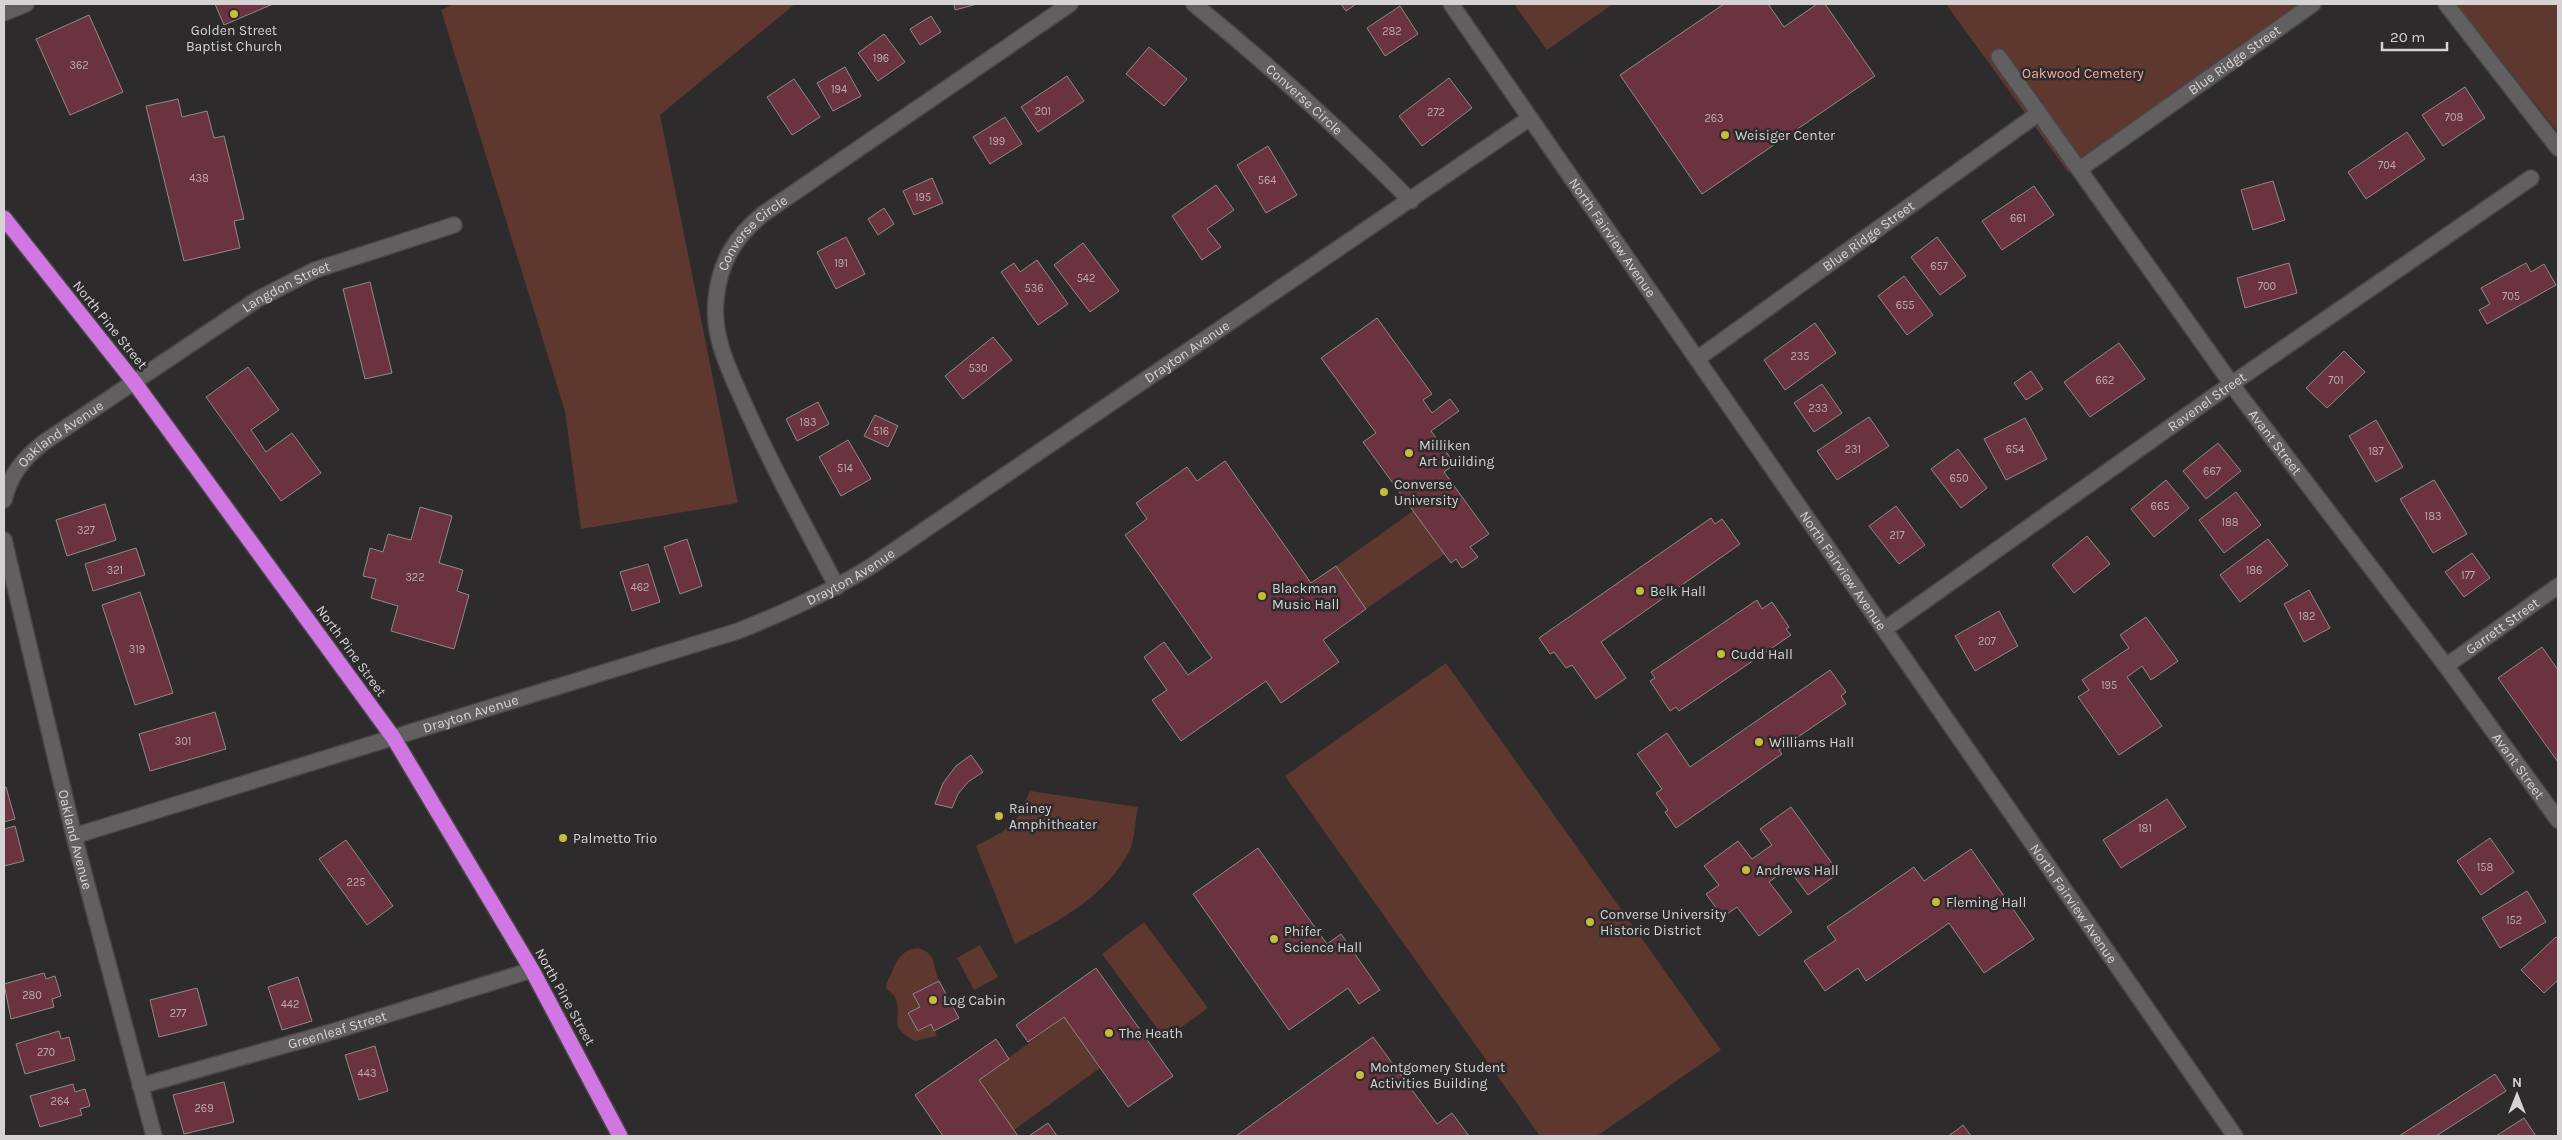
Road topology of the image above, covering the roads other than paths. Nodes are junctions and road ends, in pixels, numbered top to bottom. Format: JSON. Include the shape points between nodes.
{"nodes":[{"id":1,"x":26,"y":4,"type":"edge"},
{"id":2,"x":1070,"y":4,"type":"edge"},
{"id":3,"x":1194,"y":4,"type":"edge"},
{"id":4,"x":1451,"y":4,"type":"edge"},
{"id":5,"x":2313,"y":4,"type":"edge"},
{"id":6,"x":2446,"y":4,"type":"edge"},
{"id":7,"x":4,"y":13,"type":"edge"},
{"id":8,"x":1999,"y":57,"type":"dead end"},
{"id":9,"x":2039,"y":113,"type":"junction"},
{"id":10,"x":1530,"y":118,"type":"junction"},
{"id":11,"x":2558,"y":148,"type":"edge"},
{"id":12,"x":2080,"y":168,"type":"junction"},
{"id":13,"x":2531,"y":178,"type":"dead end"},
{"id":14,"x":1411,"y":201,"type":"junction"},
{"id":15,"x":4,"y":218,"type":"edge"},
{"id":16,"x":454,"y":225,"type":"dead end"},
{"id":17,"x":1697,"y":359,"type":"junction"},
{"id":18,"x":134,"y":382,"type":"junction"},
{"id":19,"x":2232,"y":384,"type":"junction"},
{"id":20,"x":4,"y":500,"type":"edge"},
{"id":21,"x":4,"y":540,"type":"edge"},
{"id":22,"x":2558,"y":586,"type":"edge"},
{"id":23,"x":837,"y":587,"type":"junction"},
{"id":24,"x":1885,"y":629,"type":"junction"},
{"id":25,"x":2446,"y":666,"type":"junction"},
{"id":26,"x":394,"y":737,"type":"junction"},
{"id":27,"x":2558,"y":820,"type":"edge"},
{"id":28,"x":74,"y":836,"type":"junction"},
{"id":29,"x":532,"y":970,"type":"junction"},
{"id":30,"x":140,"y":1086,"type":"junction"},
{"id":31,"x":154,"y":1136,"type":"edge"},
{"id":32,"x":620,"y":1136,"type":"edge"},
{"id":33,"x":2235,"y":1136,"type":"edge"}],
"edges":[{"from":1,"to":7,"type":"street"},
{"from":2,"to":23,"type":"street","name":"Converse Circle","via":[[763,214],[744,230],[730,250],[720,275],[715,302],[716,329],[723,356],[767,456]]},
{"from":3,"to":14,"type":"street","name":"Converse Circle","via":[[1260,58]]},
{"from":4,"to":10,"type":"street","name":"North Fairview Avenue"},
{"from":5,"to":12,"type":"street","name":"Blue Ridge Street"},
{"from":6,"to":11,"type":"street"},
{"from":8,"to":9,"type":"street","name":"Avant Street"},
{"from":9,"to":12,"type":"street","name":"Avant Street"},
{"from":9,"to":17,"type":"street","name":"Blue Ridge Street"},
{"from":10,"to":14,"type":"street","name":"Drayton Avenue"},
{"from":10,"to":17,"type":"street","name":"North Fairview Avenue"},
{"from":12,"to":19,"type":"street","name":"Avant Street"},
{"from":13,"to":19,"type":"street","name":"Ravenel Street"},
{"from":14,"to":23,"type":"street","name":"Drayton Avenue"},
{"from":15,"to":18,"type":"highway","name":"North Pine Street"},
{"from":16,"to":18,"type":"street","name":"Langdon Street","via":[[315,270],[258,299]]},
{"from":17,"to":24,"type":"street","name":"North Fairview Avenue"},
{"from":18,"to":20,"type":"street","name":"Oakland Avenue","via":[[28,455],[15,470]]},
{"from":18,"to":26,"type":"highway","name":"North Pine Street"},
{"from":19,"to":24,"type":"street","name":"Ravenel Street"},
{"from":19,"to":25,"type":"street","name":"Avant Street"},
{"from":21,"to":28,"type":"street","name":"Oakland Avenue"},
{"from":22,"to":25,"type":"street","name":"Garrett Street"},
{"from":23,"to":26,"type":"street","name":"Drayton Avenue","via":[[738,631]]},
{"from":24,"to":33,"type":"street","name":"North Fairview Avenue"},
{"from":25,"to":27,"type":"street","name":"Avant Street"},
{"from":26,"to":28,"type":"street","name":"Drayton Avenue"},
{"from":26,"to":29,"type":"highway","name":"North Pine Street"},
{"from":28,"to":30,"type":"street","name":"Oakland Avenue"},
{"from":29,"to":30,"type":"street","name":"Greenleaf Street","via":[[328,1034]]},
{"from":29,"to":32,"type":"highway","name":"North Pine Street"},
{"from":30,"to":31,"type":"street","name":"Oakland Avenue"}]}
